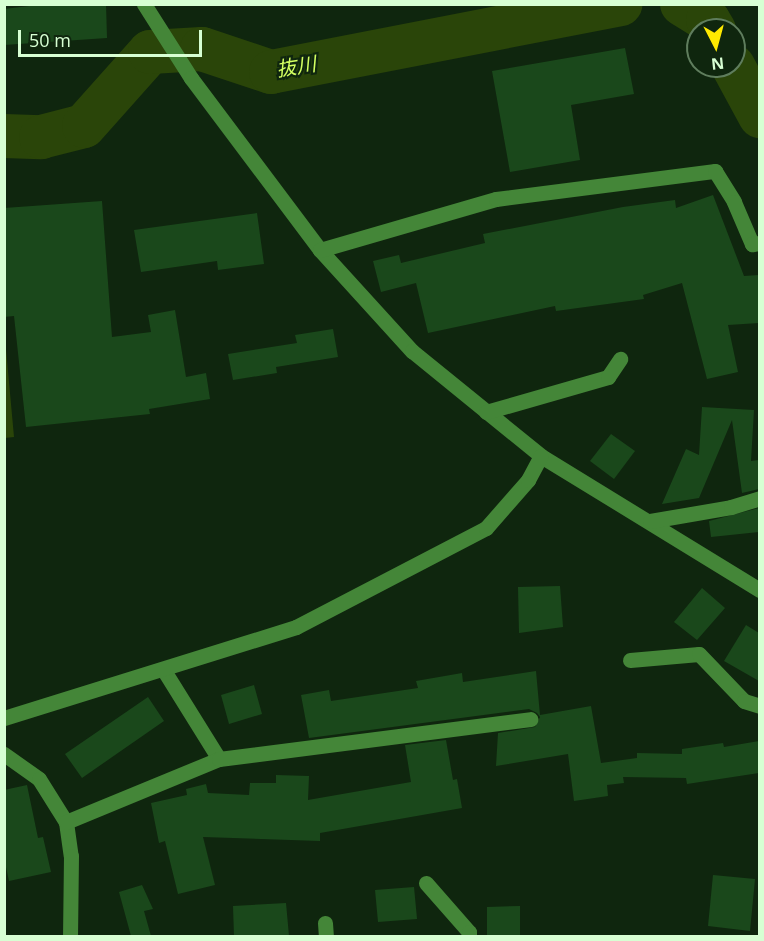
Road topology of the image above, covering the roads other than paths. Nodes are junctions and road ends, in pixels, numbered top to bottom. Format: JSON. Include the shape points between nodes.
{"nodes":[{"id":1,"x":144,"y":4,"type":"edge"},
{"id":2,"x":759,"y":243,"type":"edge"},
{"id":3,"x":320,"y":250,"type":"junction"},
{"id":4,"x":620,"y":359,"type":"dead end"},
{"id":5,"x":486,"y":412,"type":"junction"},
{"id":6,"x":541,"y":456,"type":"junction"},
{"id":7,"x":759,"y":498,"type":"edge"},
{"id":8,"x":650,"y":521,"type":"junction"},
{"id":9,"x":759,"y":590,"type":"edge"},
{"id":10,"x":630,"y":660,"type":"dead end"},
{"id":11,"x":163,"y":669,"type":"junction"},
{"id":12,"x":759,"y":706,"type":"edge"},
{"id":13,"x":4,"y":718,"type":"edge"},
{"id":14,"x":530,"y":719,"type":"dead end"},
{"id":15,"x":4,"y":754,"type":"edge"},
{"id":16,"x":219,"y":759,"type":"junction"},
{"id":17,"x":66,"y":822,"type":"junction"},
{"id":18,"x":426,"y":883,"type":"dead end"},
{"id":19,"x":70,"y":936,"type":"edge"},
{"id":20,"x":469,"y":936,"type":"edge"}],
"edges":[{"from":1,"to":3,"type":"street","via":[[191,78]]},
{"from":2,"to":3,"type":"street","via":[[752,244],[715,171],[496,199]]},
{"from":3,"to":5,"type":"street","via":[[412,351]]},
{"from":4,"to":5,"type":"street","via":[[608,377]]},
{"from":5,"to":6,"type":"street"},
{"from":6,"to":8,"type":"street"},
{"from":6,"to":11,"type":"street","via":[[528,480],[486,528],[296,627]]},
{"from":7,"to":8,"type":"street","via":[[731,507]]},
{"from":8,"to":9,"type":"street"},
{"from":10,"to":12,"type":"street","via":[[699,654],[744,701]]},
{"from":11,"to":13,"type":"street"},
{"from":11,"to":16,"type":"street"},
{"from":14,"to":16,"type":"street"},
{"from":15,"to":17,"type":"street","via":[[39,778]]},
{"from":16,"to":17,"type":"street"},
{"from":17,"to":19,"type":"street","via":[[71,856]]},
{"from":18,"to":20,"type":"street"}]}
